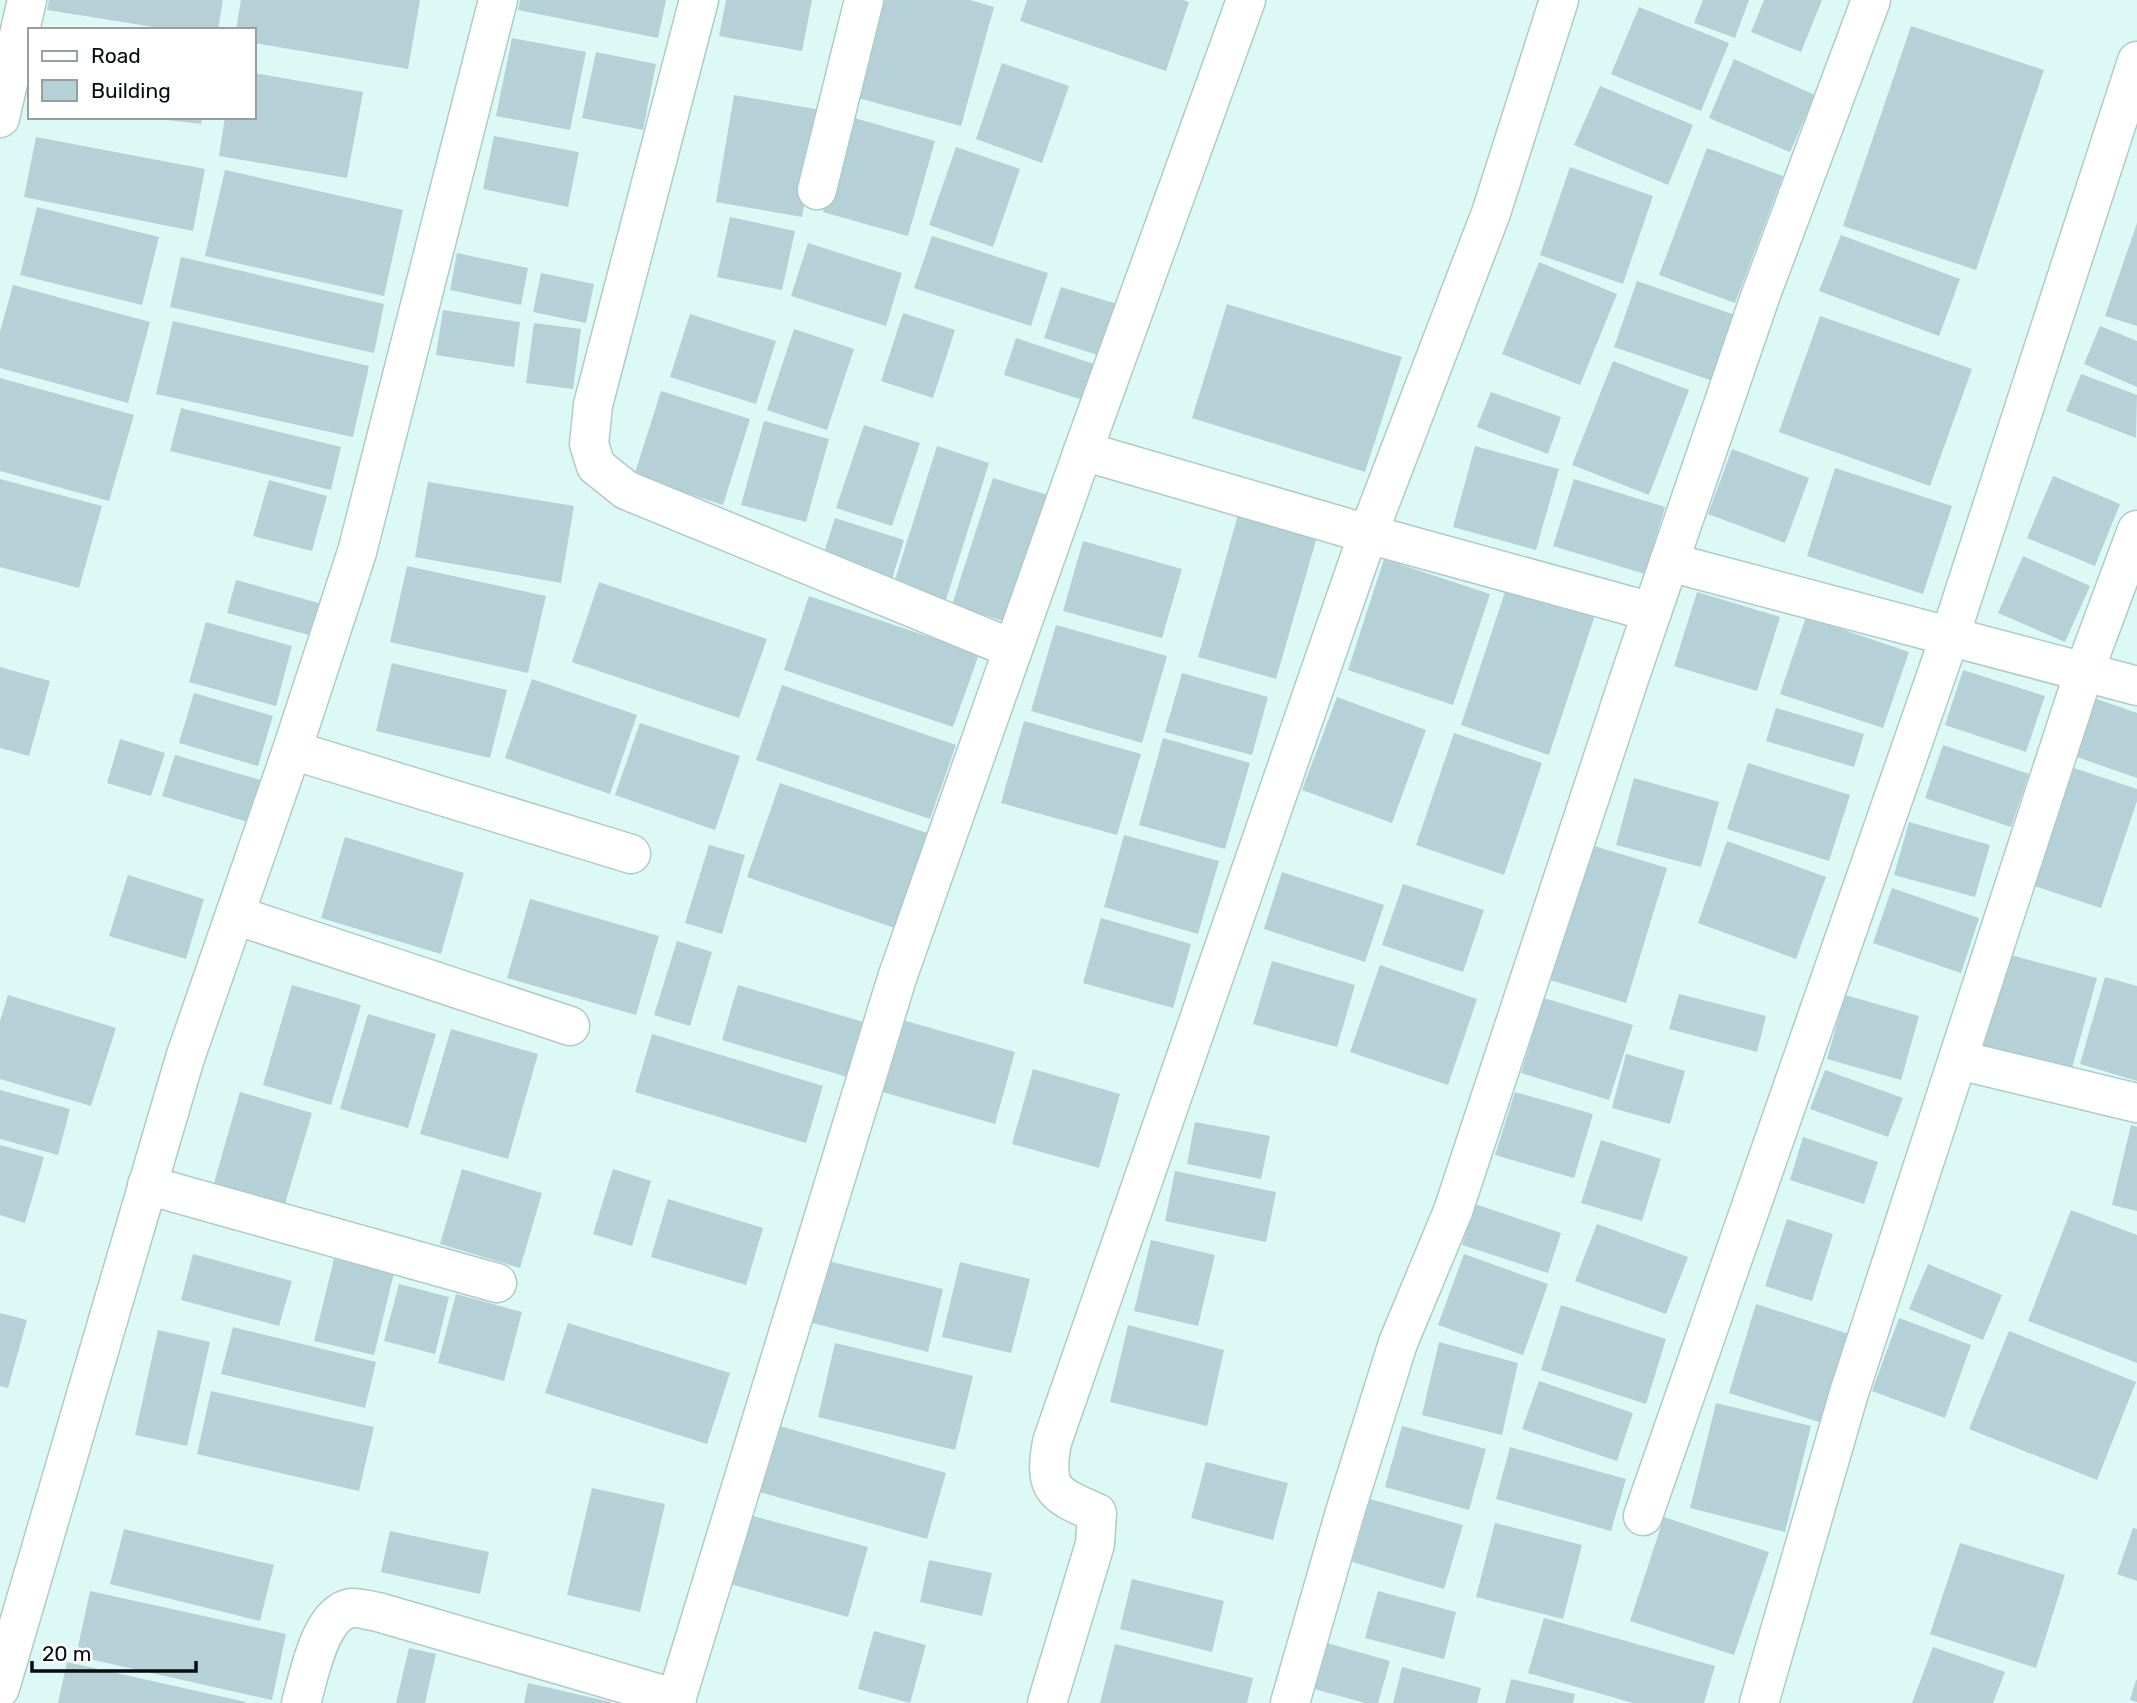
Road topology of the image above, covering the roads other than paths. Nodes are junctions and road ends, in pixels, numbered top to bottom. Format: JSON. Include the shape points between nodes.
{"nodes":[{"id":1,"x":27,"y":0,"type":"edge"},
{"id":2,"x":498,"y":0,"type":"edge"},
{"id":3,"x":699,"y":0,"type":"edge"},
{"id":4,"x":864,"y":0,"type":"edge"},
{"id":5,"x":1246,"y":0,"type":"edge"},
{"id":6,"x":1559,"y":0,"type":"edge"},
{"id":7,"x":1871,"y":0,"type":"edge"},
{"id":8,"x":2137,"y":61,"type":"edge"},
{"id":9,"x":0,"y":118,"type":"edge"},
{"id":10,"x":817,"y":190,"type":"dead end"},
{"id":11,"x":1083,"y":451,"type":"junction"},
{"id":12,"x":2137,"y":530,"type":"edge"},
{"id":13,"x":1368,"y":534,"type":"junction"},
{"id":14,"x":1669,"y":562,"type":"junction"},
{"id":15,"x":1653,"y":612,"type":"junction"},
{"id":16,"x":1950,"y":636,"type":"junction"},
{"id":17,"x":1013,"y":649,"type":"junction"},
{"id":18,"x":2084,"y":672,"type":"junction"},
{"id":19,"x":2137,"y":686,"type":"edge"},
{"id":20,"x":292,"y":750,"type":"junction"},
{"id":21,"x":631,"y":854,"type":"dead end"},
{"id":22,"x":235,"y":915,"type":"junction"},
{"id":23,"x":570,"y":1026,"type":"dead end"},
{"id":24,"x":1959,"y":1060,"type":"junction"},
{"id":25,"x":2137,"y":1103,"type":"edge"},
{"id":26,"x":147,"y":1185,"type":"junction"},
{"id":27,"x":497,"y":1283,"type":"dead end"},
{"id":28,"x":1643,"y":1516,"type":"dead end"},
{"id":29,"x":0,"y":1688,"type":"edge"},
{"id":30,"x":676,"y":1701,"type":"edge"},
{"id":31,"x":301,"y":1703,"type":"edge"},
{"id":32,"x":1047,"y":1703,"type":"edge"},
{"id":33,"x":1290,"y":1703,"type":"edge"},
{"id":34,"x":1759,"y":1703,"type":"edge"}],
"edges":[{"from":1,"to":9,"type":"street"},
{"from":2,"to":20,"type":"street","via":[[357,552]]},
{"from":3,"to":17,"type":"street","via":[[593,405],[589,444],[596,466],[626,490]]},
{"from":4,"to":10,"type":"street"},
{"from":5,"to":11,"type":"street"},
{"from":6,"to":13,"type":"street","via":[[1491,213]]},
{"from":7,"to":14,"type":"street","via":[[1760,298]]},
{"from":8,"to":16,"type":"street"},
{"from":11,"to":13,"type":"street"},
{"from":11,"to":17,"type":"street"},
{"from":12,"to":18,"type":"street"},
{"from":13,"to":15,"type":"street"},
{"from":13,"to":32,"type":"street","via":[[1052,1442],[1048,1465],[1052,1485],[1066,1500],[1097,1513],[1095,1544]]},
{"from":14,"to":15,"type":"street"},
{"from":14,"to":16,"type":"street"},
{"from":15,"to":33,"type":"street","via":[[1453,1211],[1398,1343]]},
{"from":16,"to":18,"type":"street"},
{"from":16,"to":28,"type":"street"},
{"from":17,"to":30,"type":"street","via":[[897,978]]},
{"from":18,"to":19,"type":"street"},
{"from":18,"to":24,"type":"street"},
{"from":20,"to":21,"type":"street"},
{"from":20,"to":22,"type":"street"},
{"from":22,"to":23,"type":"street"},
{"from":22,"to":26,"type":"street"},
{"from":24,"to":25,"type":"street"},
{"from":24,"to":34,"type":"street","via":[[1849,1394]]},
{"from":26,"to":27,"type":"street"},
{"from":26,"to":29,"type":"street"},
{"from":30,"to":31,"type":"street","via":[[378,1612],[351,1608],[333,1617],[321,1637]]}]}
